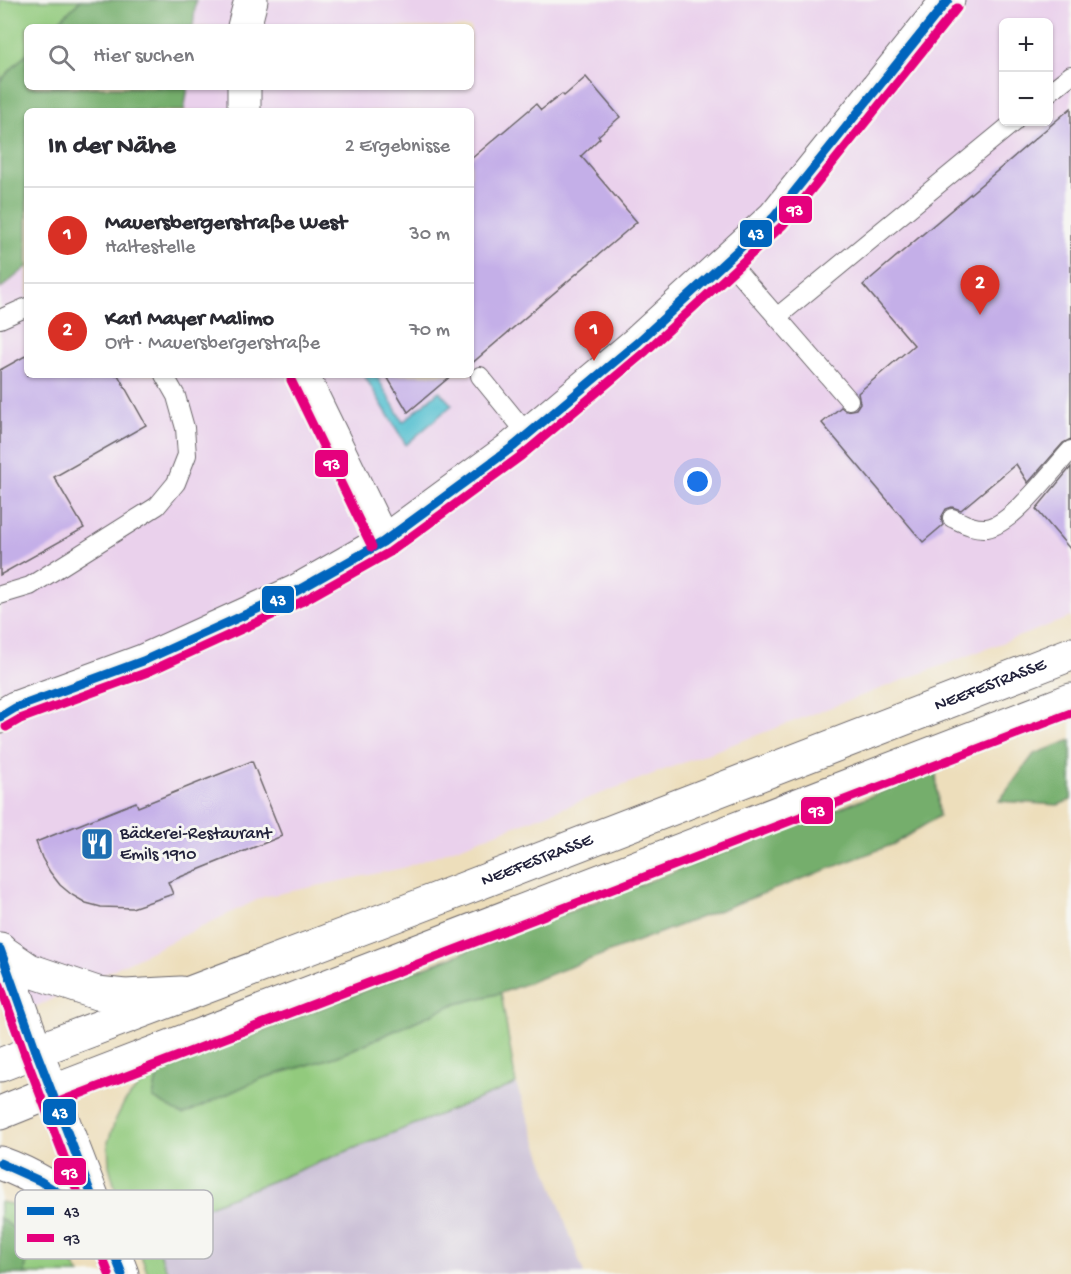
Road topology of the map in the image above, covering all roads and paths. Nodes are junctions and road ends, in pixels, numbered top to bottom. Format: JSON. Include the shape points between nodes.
{"nodes":[{"id":1,"x":251,"y":0,"type":"edge"},
{"id":2,"x":948,"y":0,"type":"edge"},
{"id":3,"x":245,"y":24,"type":"edge"},
{"id":4,"x":1071,"y":75,"type":"edge"},
{"id":5,"x":1053,"y":89,"type":"edge"},
{"id":6,"x":244,"y":90,"type":"edge"},
{"id":7,"x":244,"y":108,"type":"edge"},
{"id":8,"x":1009,"y":126,"type":"edge"},
{"id":9,"x":729,"y":261,"type":"junction"},
{"id":10,"x":24,"y":308,"type":"edge"},
{"id":11,"x":777,"y":317,"type":"junction"},
{"id":12,"x":0,"y":319,"type":"edge"},
{"id":13,"x":480,"y":376,"type":"dead end"},
{"id":14,"x":166,"y":378,"type":"edge"},
{"id":15,"x":303,"y":378,"type":"edge"},
{"id":16,"x":849,"y":400,"type":"dead end"},
{"id":17,"x":528,"y":435,"type":"junction"},
{"id":18,"x":1071,"y":450,"type":"edge"},
{"id":19,"x":952,"y":518,"type":"dead end"},
{"id":20,"x":383,"y":542,"type":"junction"},
{"id":21,"x":0,"y":596,"type":"edge"},
{"id":22,"x":1071,"y":654,"type":"edge"},
{"id":23,"x":1071,"y":700,"type":"edge"},
{"id":24,"x":0,"y":717,"type":"edge"},
{"id":25,"x":0,"y":950,"type":"edge"},
{"id":26,"x":193,"y":993,"type":"junction"},
{"id":27,"x":36,"y":1051,"type":"junction"},
{"id":28,"x":0,"y":1065,"type":"edge"},
{"id":29,"x":52,"y":1092,"type":"junction"},
{"id":30,"x":0,"y":1113,"type":"edge"},
{"id":31,"x":0,"y":1163,"type":"edge"},
{"id":32,"x":55,"y":1190,"type":"edge"},
{"id":33,"x":90,"y":1190,"type":"edge"},
{"id":34,"x":116,"y":1259,"type":"edge"},
{"id":35,"x":122,"y":1274,"type":"edge"}],
"edges":[{"from":1,"to":3,"type":"main road"},
{"from":2,"to":9,"type":"main road","via":[[774,217]]},
{"from":4,"to":5,"type":"lane"},
{"from":6,"to":7,"type":"main road"},
{"from":8,"to":11,"type":"lane"},
{"from":9,"to":11,"type":"lane"},
{"from":9,"to":17,"type":"main road"},
{"from":10,"to":12,"type":"lane"},
{"from":11,"to":16,"type":"lane"},
{"from":13,"to":17,"type":"lane"},
{"from":14,"to":21,"type":"lane","via":[[176,396],[185,428],[187,455],[176,483],[157,506],[30,586]]},
{"from":15,"to":20,"type":"main road"},
{"from":17,"to":20,"type":"main road"},
{"from":18,"to":19,"type":"lane","via":[[1025,503],[1004,520],[989,528],[972,527]]},
{"from":20,"to":24,"type":"main road","via":[[295,592],[194,639]]},
{"from":22,"to":26,"type":"main road","name":"NEEFESTRASSE"},
{"from":23,"to":29,"type":"main road"},
{"from":25,"to":26,"type":"main road","via":[[29,970],[97,993]]},
{"from":25,"to":27,"type":"main road"},
{"from":26,"to":27,"type":"main road","name":"NEEFESTRASSE"},
{"from":27,"to":28,"type":"main road","name":"NEEFESTRASSE"},
{"from":27,"to":29,"type":"main road"},
{"from":29,"to":30,"type":"main road"},
{"from":29,"to":33,"type":"main road"},
{"from":31,"to":32,"type":"main road","via":[[24,1171]]},
{"from":34,"to":35,"type":"main road"}]}
